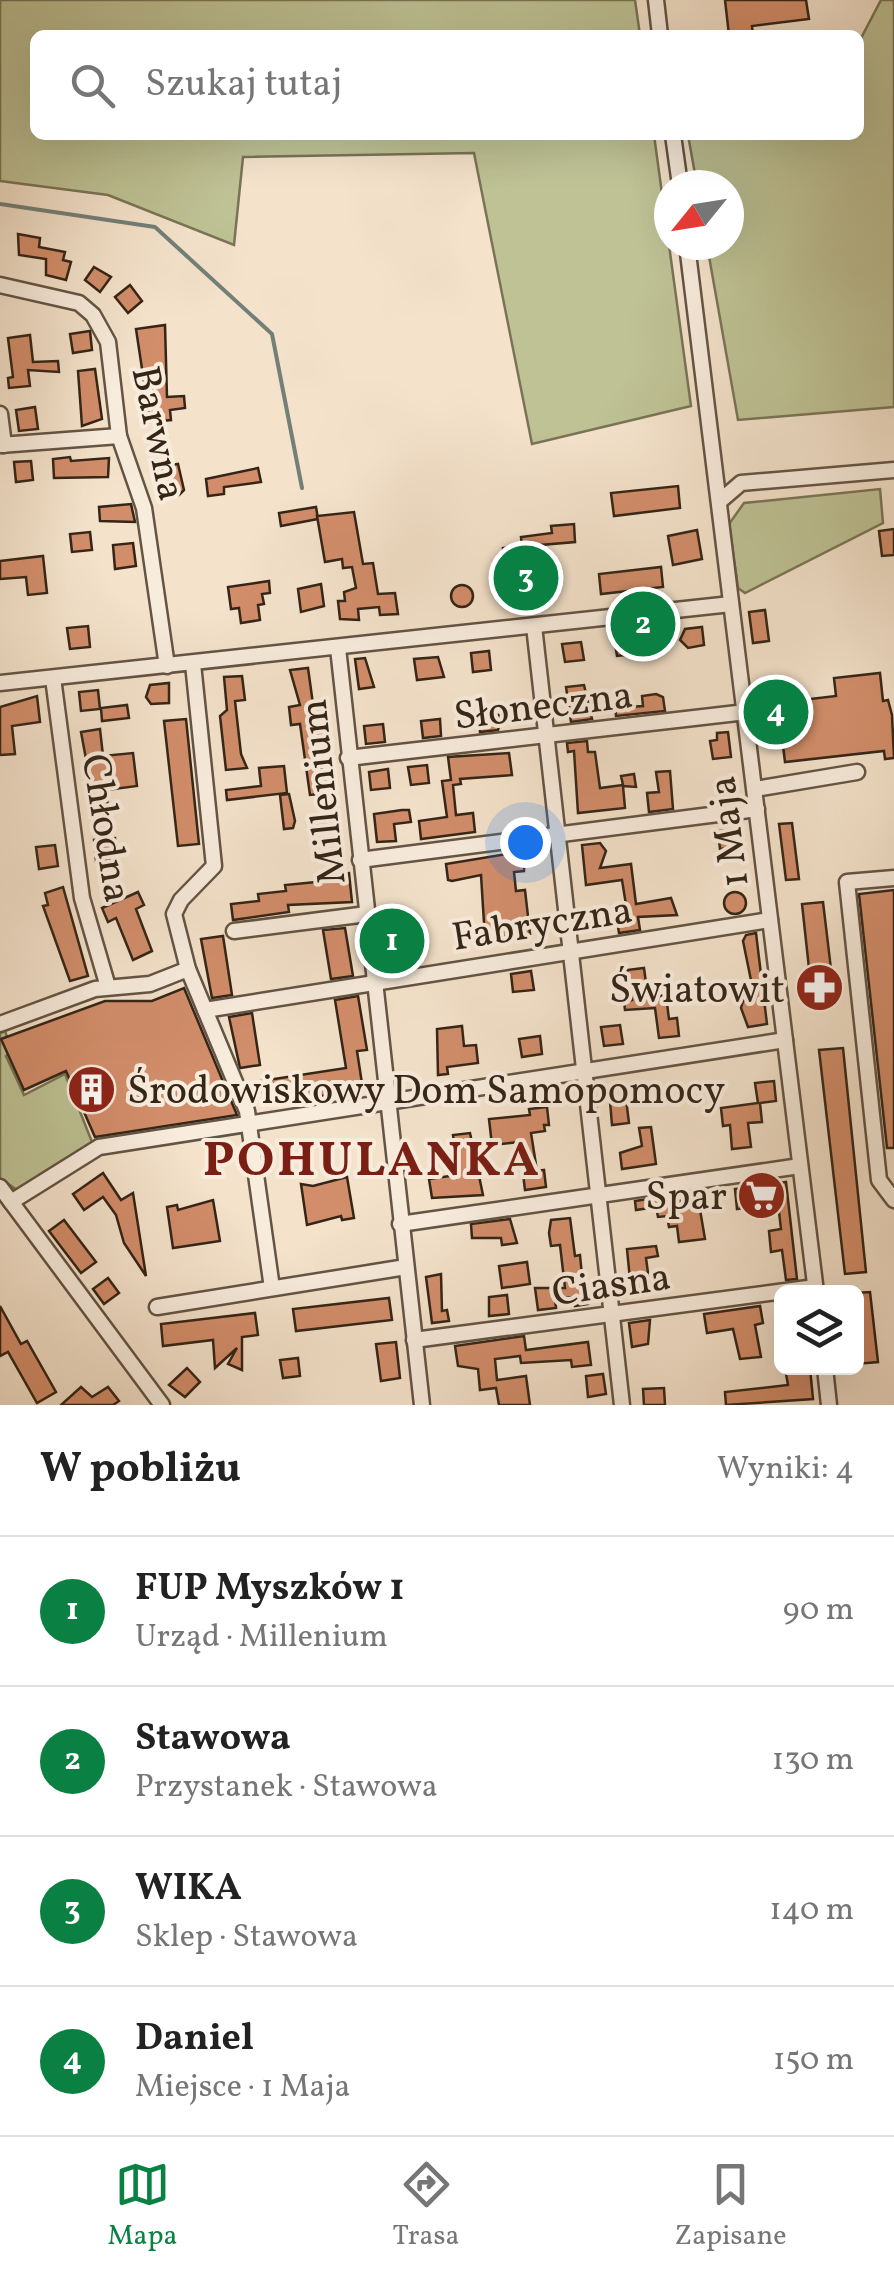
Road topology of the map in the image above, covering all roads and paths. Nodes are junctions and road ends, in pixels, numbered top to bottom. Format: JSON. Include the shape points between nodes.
{"nodes":[{"id":1,"x":656,"y":0,"type":"edge"},
{"id":2,"x":659,"y":30,"type":"edge"},
{"id":3,"x":674,"y":140,"type":"edge"},
{"id":4,"x":678,"y":170,"type":"edge"},
{"id":5,"x":689,"y":260,"type":"edge"},
{"id":6,"x":0,"y":285,"type":"edge"},
{"id":7,"x":0,"y":414,"type":"edge"},
{"id":8,"x":119,"y":436,"type":"junction"},
{"id":9,"x":2,"y":445,"type":"edge"},
{"id":10,"x":894,"y":470,"type":"edge"},
{"id":11,"x":720,"y":502,"type":"junction"},
{"id":12,"x":731,"y":604,"type":"junction"},
{"id":13,"x":534,"y":626,"type":"junction"},
{"id":14,"x":338,"y":648,"type":"junction"},
{"id":15,"x":193,"y":664,"type":"junction"},
{"id":16,"x":167,"y":666,"type":"junction"},
{"id":17,"x":53,"y":678,"type":"junction"},
{"id":18,"x":0,"y":683,"type":"edge"},
{"id":19,"x":746,"y":712,"type":"junction"},
{"id":20,"x":545,"y":738,"type":"junction"},
{"id":21,"x":348,"y":758,"type":"junction"},
{"id":22,"x":857,"y":772,"type":"dead end"},
{"id":23,"x":755,"y":789,"type":"junction"},
{"id":24,"x":757,"y":809,"type":"junction"},
{"id":25,"x":557,"y":838,"type":"junction"},
{"id":26,"x":360,"y":860,"type":"junction"},
{"id":27,"x":894,"y":878,"type":"edge"},
{"id":28,"x":367,"y":914,"type":"junction"},
{"id":29,"x":770,"y":920,"type":"junction"},
{"id":30,"x":234,"y":931,"type":"dead end"},
{"id":31,"x":570,"y":950,"type":"junction"},
{"id":32,"x":188,"y":969,"type":"junction"},
{"id":33,"x":377,"y":980,"type":"junction"},
{"id":34,"x":108,"y":987,"type":"junction"},
{"id":35,"x":205,"y":1010,"type":"junction"},
{"id":36,"x":0,"y":1024,"type":"edge"},
{"id":37,"x":785,"y":1040,"type":"junction"},
{"id":38,"x":583,"y":1074,"type":"junction"},
{"id":39,"x":390,"y":1101,"type":"junction"},
{"id":40,"x":248,"y":1124,"type":"junction"},
{"id":41,"x":800,"y":1166,"type":"junction"},
{"id":42,"x":0,"y":1187,"type":"edge"},
{"id":43,"x":598,"y":1192,"type":"junction"},
{"id":44,"x":894,"y":1200,"type":"edge"},
{"id":45,"x":11,"y":1202,"type":"junction"},
{"id":46,"x":400,"y":1224,"type":"junction"},
{"id":47,"x":406,"y":1267,"type":"junction"},
{"id":48,"x":814,"y":1285,"type":"edge"},
{"id":49,"x":272,"y":1288,"type":"junction"},
{"id":50,"x":774,"y":1295,"type":"edge"},
{"id":51,"x":158,"y":1307,"type":"dead end"},
{"id":52,"x":611,"y":1317,"type":"junction"},
{"id":53,"x":414,"y":1340,"type":"junction"},
{"id":54,"x":825,"y":1375,"type":"edge"},
{"id":55,"x":162,"y":1405,"type":"edge"},
{"id":56,"x":422,"y":1405,"type":"edge"},
{"id":57,"x":622,"y":1405,"type":"edge"},
{"id":58,"x":829,"y":1405,"type":"edge"}],
"edges":[{"from":1,"to":2,"type":"street"},
{"from":3,"to":4,"type":"street"},
{"from":5,"to":11,"type":"street","name":"1 Maja"},
{"from":6,"to":8,"type":"street","name":"Barwna","via":[[79,303],[93,315],[108,342]]},
{"from":7,"to":9,"type":"street"},
{"from":8,"to":9,"type":"street"},
{"from":8,"to":16,"type":"street","name":"Barwna","via":[[144,508]]},
{"from":10,"to":11,"type":"street","via":[[741,484]]},
{"from":11,"to":12,"type":"street","name":"1 Maja"},
{"from":12,"to":13,"type":"street"},
{"from":12,"to":19,"type":"street","name":"1 Maja"},
{"from":13,"to":14,"type":"street"},
{"from":13,"to":20,"type":"street"},
{"from":14,"to":15,"type":"street"},
{"from":14,"to":21,"type":"street","name":"Millenium"},
{"from":15,"to":16,"type":"street"},
{"from":15,"to":32,"type":"street","via":[[214,861],[174,914]]},
{"from":16,"to":17,"type":"street"},
{"from":17,"to":18,"type":"street"},
{"from":17,"to":34,"type":"street","name":"Chłodna","via":[[82,898]]},
{"from":19,"to":20,"type":"street","name":"Słoneczna"},
{"from":19,"to":23,"type":"street","name":"1 Maja"},
{"from":20,"to":21,"type":"street","name":"Słoneczna"},
{"from":20,"to":25,"type":"street"},
{"from":21,"to":26,"type":"street","name":"Millenium"},
{"from":22,"to":23,"type":"street"},
{"from":23,"to":24,"type":"street","name":"1 Maja"},
{"from":24,"to":25,"type":"street"},
{"from":24,"to":29,"type":"street","name":"1 Maja"},
{"from":25,"to":26,"type":"street"},
{"from":25,"to":31,"type":"street"},
{"from":26,"to":28,"type":"street","name":"Millenium"},
{"from":27,"to":44,"type":"street","via":[[847,882],[879,1180]]},
{"from":28,"to":30,"type":"street"},
{"from":28,"to":33,"type":"street","name":"Millenium"},
{"from":29,"to":31,"type":"street","name":"Fabryczna"},
{"from":29,"to":37,"type":"street","name":"1 Maja"},
{"from":31,"to":33,"type":"street","name":"Fabryczna"},
{"from":31,"to":38,"type":"street"},
{"from":32,"to":34,"type":"street","via":[[150,984]]},
{"from":32,"to":35,"type":"street"},
{"from":33,"to":35,"type":"street","name":"Fabryczna"},
{"from":33,"to":39,"type":"street","name":"Millenium"},
{"from":34,"to":36,"type":"street"},
{"from":35,"to":40,"type":"street"},
{"from":37,"to":38,"type":"street"},
{"from":37,"to":41,"type":"street","name":"1 Maja"},
{"from":38,"to":39,"type":"street"},
{"from":38,"to":43,"type":"street"},
{"from":39,"to":40,"type":"street"},
{"from":39,"to":46,"type":"street","name":"Millenium"},
{"from":40,"to":45,"type":"street","via":[[99,1147]]},
{"from":40,"to":49,"type":"street"},
{"from":41,"to":43,"type":"street"},
{"from":41,"to":48,"type":"street","name":"1 Maja"},
{"from":42,"to":45,"type":"street"},
{"from":43,"to":46,"type":"street"},
{"from":43,"to":52,"type":"street"},
{"from":45,"to":55,"type":"street"},
{"from":46,"to":47,"type":"street","name":"Millenium"},
{"from":47,"to":49,"type":"street"},
{"from":47,"to":53,"type":"street","name":"Millenium"},
{"from":49,"to":51,"type":"street"},
{"from":50,"to":52,"type":"street","name":"Ciasna"},
{"from":52,"to":53,"type":"street","name":"Ciasna"},
{"from":52,"to":57,"type":"street"},
{"from":53,"to":56,"type":"street","name":"Millenium"},
{"from":54,"to":58,"type":"street"}]}
